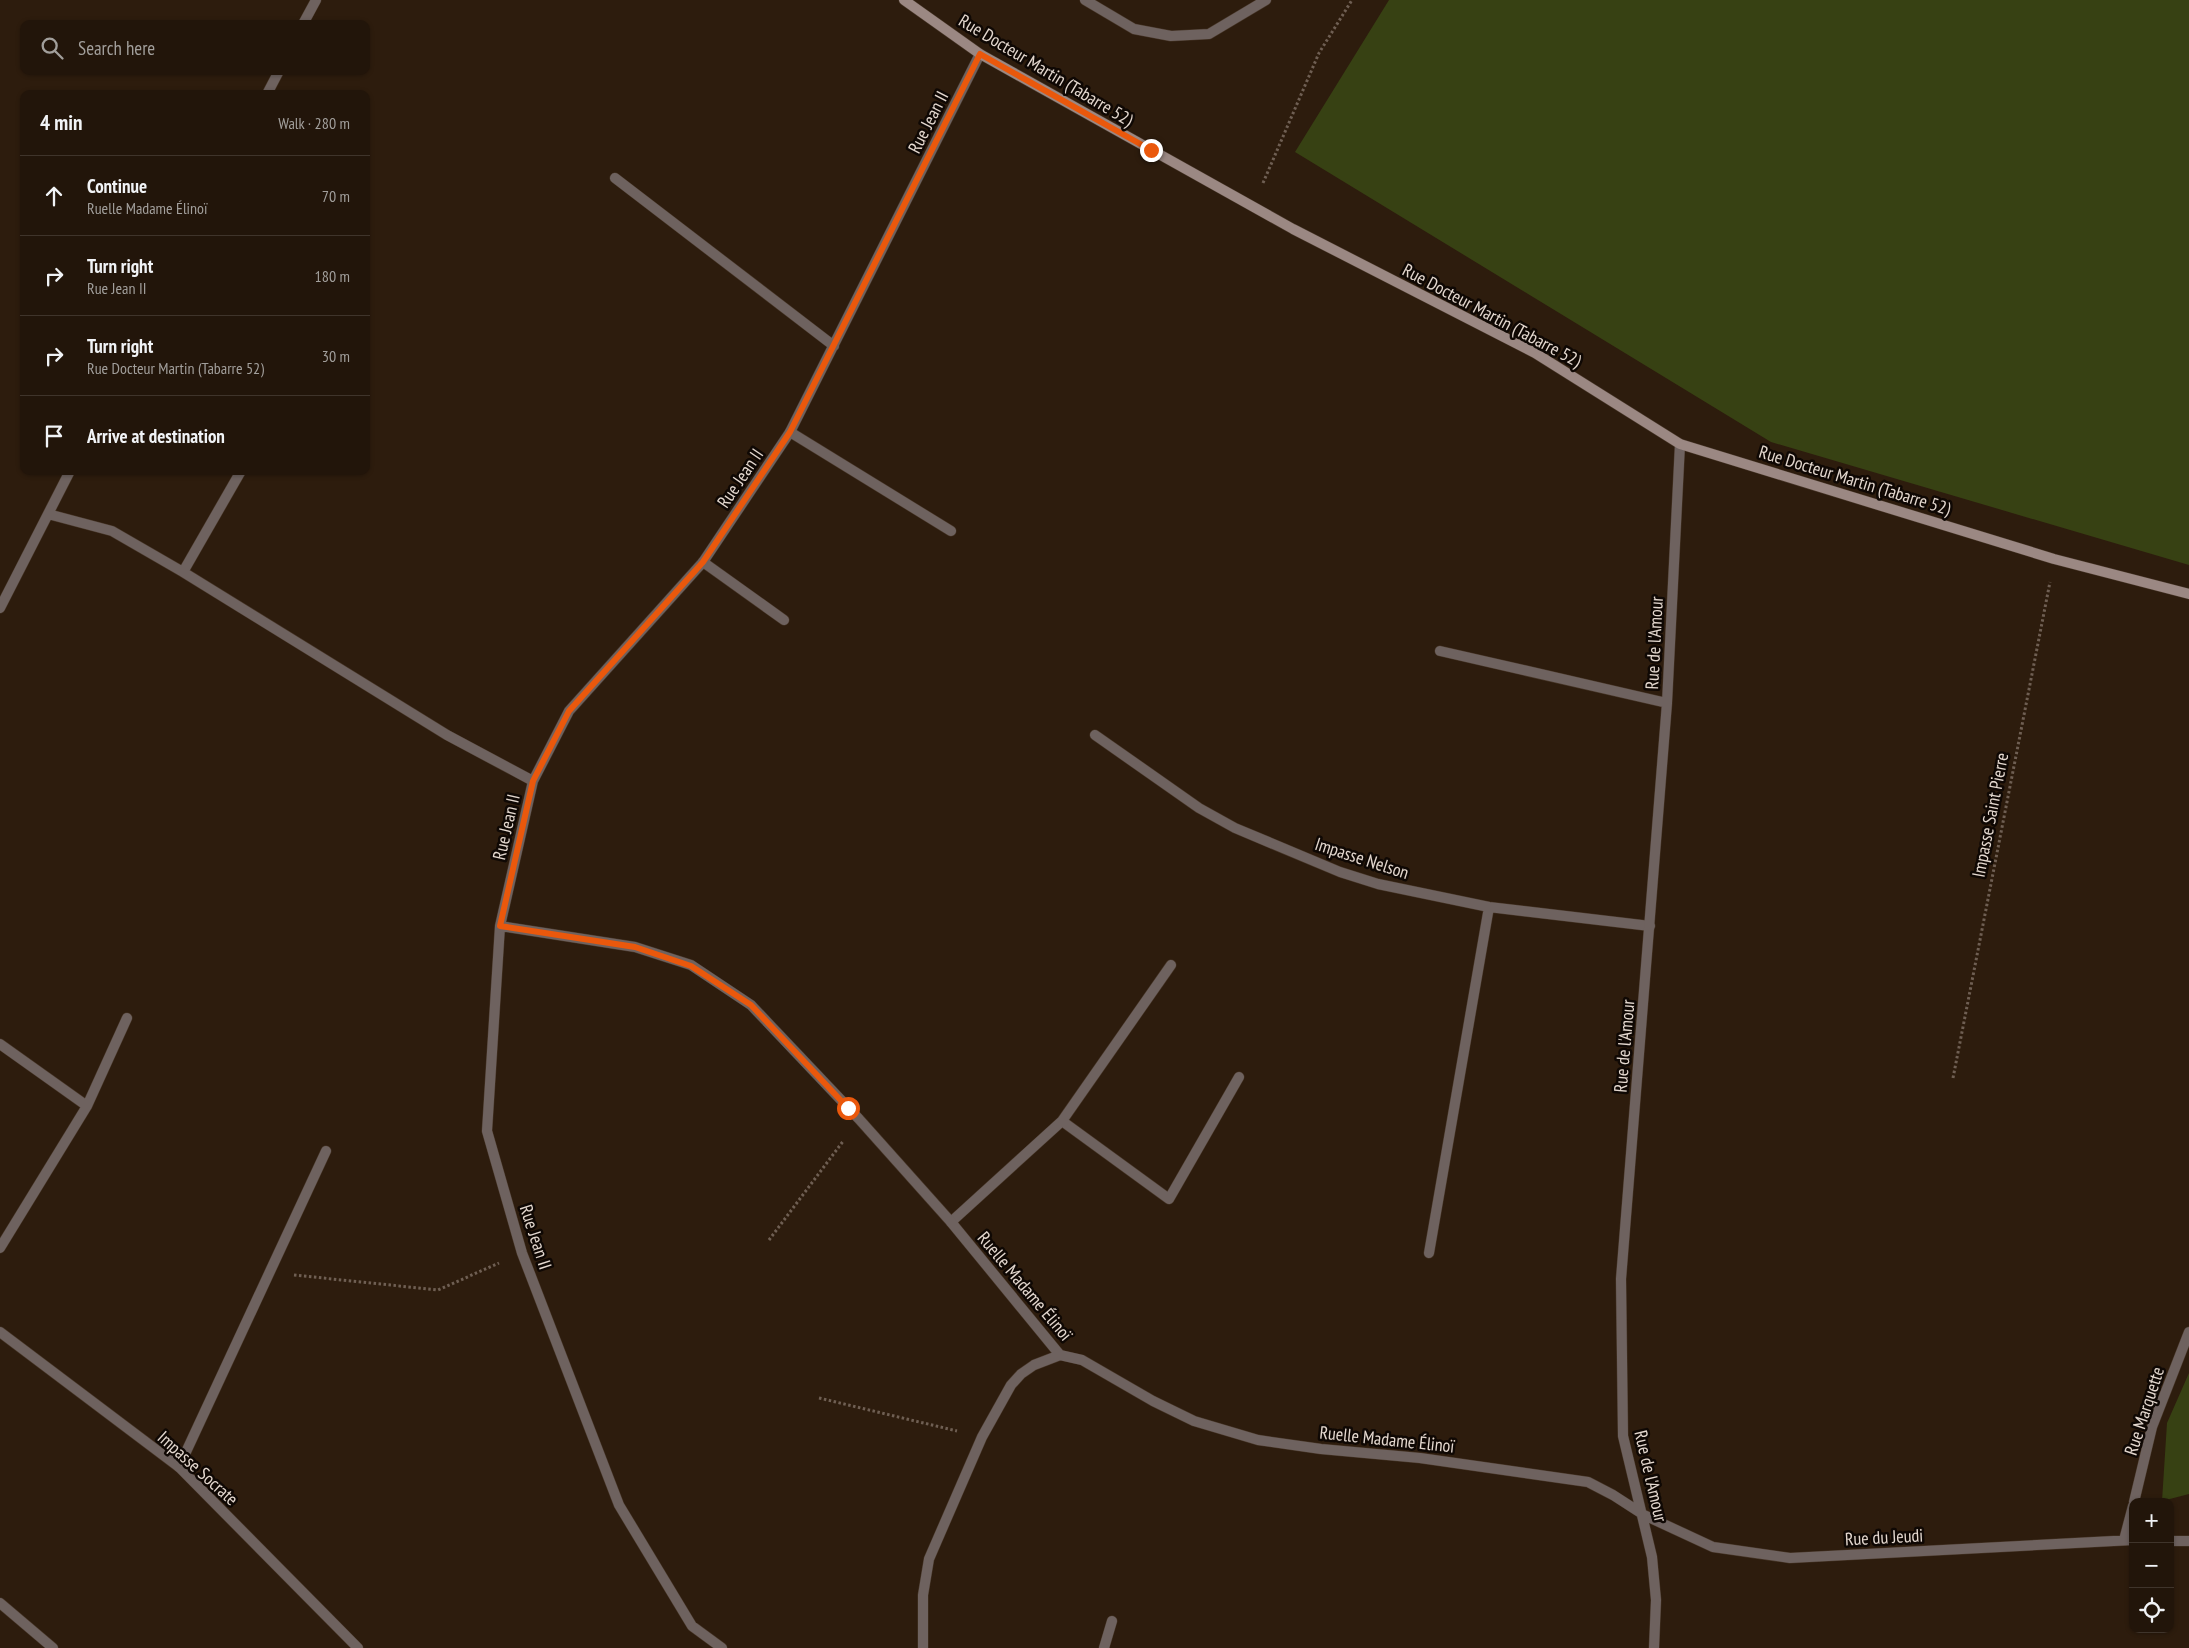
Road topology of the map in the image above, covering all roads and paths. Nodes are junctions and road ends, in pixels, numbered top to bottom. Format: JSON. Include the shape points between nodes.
{"nodes":[{"id":1,"x":316,"y":0,"type":"edge"},
{"id":2,"x":904,"y":0,"type":"edge"},
{"id":3,"x":1085,"y":0,"type":"edge"},
{"id":4,"x":1266,"y":0,"type":"edge"},
{"id":5,"x":1352,"y":0,"type":"edge"},
{"id":6,"x":305,"y":20,"type":"edge"},
{"id":7,"x":980,"y":54,"type":"junction"},
{"id":8,"x":277,"y":75,"type":"edge"},
{"id":9,"x":269,"y":90,"type":"edge"},
{"id":10,"x":615,"y":178,"type":"dead end"},
{"id":11,"x":1253,"y":207,"type":"junction"},
{"id":12,"x":834,"y":346,"type":"junction"},
{"id":13,"x":790,"y":432,"type":"junction"},
{"id":14,"x":1680,"y":444,"type":"junction"},
{"id":15,"x":68,"y":475,"type":"edge"},
{"id":16,"x":238,"y":475,"type":"edge"},
{"id":17,"x":48,"y":514,"type":"junction"},
{"id":18,"x":951,"y":531,"type":"dead end"},
{"id":19,"x":2054,"y":559,"type":"junction"},
{"id":20,"x":703,"y":562,"type":"junction"},
{"id":21,"x":183,"y":572,"type":"junction"},
{"id":22,"x":2189,"y":594,"type":"edge"},
{"id":23,"x":0,"y":608,"type":"edge"},
{"id":24,"x":784,"y":620,"type":"dead end"},
{"id":25,"x":1440,"y":651,"type":"dead end"},
{"id":26,"x":1667,"y":703,"type":"junction"},
{"id":27,"x":1094,"y":735,"type":"dead end"},
{"id":28,"x":533,"y":781,"type":"junction"},
{"id":29,"x":1489,"y":907,"type":"junction"},
{"id":30,"x":500,"y":926,"type":"junction"},
{"id":31,"x":1650,"y":926,"type":"junction"},
{"id":32,"x":1171,"y":965,"type":"dead end"},
{"id":33,"x":127,"y":1018,"type":"dead end"},
{"id":34,"x":0,"y":1044,"type":"edge"},
{"id":35,"x":1239,"y":1076,"type":"dead end"},
{"id":36,"x":1953,"y":1078,"type":"dead end"},
{"id":37,"x":87,"y":1106,"type":"junction"},
{"id":38,"x":859,"y":1119,"type":"junction"},
{"id":39,"x":1062,"y":1120,"type":"junction"},
{"id":40,"x":326,"y":1151,"type":"dead end"},
{"id":41,"x":951,"y":1222,"type":"junction"},
{"id":42,"x":769,"y":1240,"type":"dead end"},
{"id":43,"x":0,"y":1248,"type":"edge"},
{"id":44,"x":522,"y":1253,"type":"junction"},
{"id":45,"x":1429,"y":1253,"type":"dead end"},
{"id":46,"x":269,"y":1273,"type":"junction"},
{"id":47,"x":0,"y":1332,"type":"edge"},
{"id":48,"x":2189,"y":1332,"type":"edge"},
{"id":49,"x":1060,"y":1355,"type":"junction"},
{"id":50,"x":819,"y":1398,"type":"dead end"},
{"id":51,"x":982,"y":1437,"type":"junction"},
{"id":52,"x":179,"y":1467,"type":"junction"},
{"id":53,"x":2135,"y":1498,"type":"edge"},
{"id":54,"x":1644,"y":1516,"type":"junction"},
{"id":55,"x":2128,"y":1540,"type":"edge"},
{"id":56,"x":2174,"y":1540,"type":"edge"},
{"id":57,"x":2189,"y":1541,"type":"edge"},
{"id":58,"x":0,"y":1603,"type":"edge"},
{"id":59,"x":1112,"y":1621,"type":"dead end"},
{"id":60,"x":53,"y":1648,"type":"edge"},
{"id":61,"x":358,"y":1648,"type":"edge"},
{"id":62,"x":722,"y":1648,"type":"edge"},
{"id":63,"x":923,"y":1648,"type":"edge"},
{"id":64,"x":1104,"y":1648,"type":"edge"},
{"id":65,"x":1654,"y":1648,"type":"edge"}],
"edges":[{"from":1,"to":6,"type":"street"},
{"from":2,"to":7,"type":"street","name":"Rue Docteur Martin (Tabarre 52)"},
{"from":3,"to":4,"type":"street","via":[[1134,29],[1172,36],[1209,34]]},
{"from":5,"to":11,"type":"path","via":[[1319,52]]},
{"from":7,"to":11,"type":"street","name":"Rue Docteur Martin (Tabarre 52)"},
{"from":7,"to":12,"type":"street","name":"Rue Jean II"},
{"from":8,"to":9,"type":"street"},
{"from":10,"to":12,"type":"street"},
{"from":11,"to":14,"type":"street","name":"Rue Docteur Martin (Tabarre 52)","via":[[1535,353]]},
{"from":12,"to":13,"type":"street","name":"Rue Jean II"},
{"from":13,"to":18,"type":"street"},
{"from":13,"to":20,"type":"street","name":"Rue Jean II"},
{"from":14,"to":19,"type":"street","name":"Rue Docteur Martin (Tabarre 52)"},
{"from":14,"to":26,"type":"street","name":"Rue de l'Amour"},
{"from":15,"to":17,"type":"street"},
{"from":16,"to":21,"type":"street"},
{"from":17,"to":21,"type":"street","via":[[112,531]]},
{"from":17,"to":23,"type":"street"},
{"from":19,"to":22,"type":"street","name":"Rue Docteur Martin (Tabarre 52)"},
{"from":19,"to":36,"type":"path","name":"Impasse Saint Pierre"},
{"from":20,"to":24,"type":"street"},
{"from":20,"to":28,"type":"street","name":"Rue Jean II","via":[[569,711]]},
{"from":21,"to":28,"type":"street","via":[[447,734]]},
{"from":25,"to":26,"type":"street"},
{"from":26,"to":31,"type":"street","name":"Rue de l'Amour"},
{"from":27,"to":29,"type":"street","name":"Impasse Nelson","via":[[1200,808],[1235,828],[1340,872],[1378,884]]},
{"from":28,"to":30,"type":"street","name":"Rue Jean II"},
{"from":29,"to":31,"type":"street","name":"Impasse Nelson"},
{"from":29,"to":45,"type":"street"},
{"from":30,"to":38,"type":"street","name":"Ruelle Madame Élinoï","via":[[635,947],[691,966],[751,1005]]},
{"from":30,"to":44,"type":"street","name":"Rue Jean II","via":[[487,1131]]},
{"from":31,"to":54,"type":"street","name":"Rue de l'Amour","via":[[1620,1279],[1623,1436]]},
{"from":32,"to":39,"type":"street"},
{"from":33,"to":37,"type":"street"},
{"from":34,"to":37,"type":"street"},
{"from":35,"to":39,"type":"street","via":[[1169,1199]]},
{"from":37,"to":43,"type":"street"},
{"from":38,"to":41,"type":"street","name":"Ruelle Madame Élinoï"},
{"from":38,"to":42,"type":"path"},
{"from":39,"to":41,"type":"street"},
{"from":40,"to":46,"type":"street"},
{"from":41,"to":49,"type":"street","name":"Ruelle Madame Élinoï"},
{"from":44,"to":46,"type":"path","via":[[438,1290]]},
{"from":44,"to":62,"type":"street","name":"Rue Jean II","via":[[619,1505],[692,1626]]},
{"from":46,"to":52,"type":"street"},
{"from":47,"to":52,"type":"street","name":"Impasse Socrate"},
{"from":48,"to":53,"type":"street","name":"Rue Marquette","via":[[2152,1427]]},
{"from":49,"to":51,"type":"street","via":[[1021,1374],[1011,1385]]},
{"from":49,"to":54,"type":"street","name":"Ruelle Madame Élinoï","via":[[1082,1360],[1194,1421],[1258,1440],[1420,1458],[1588,1482]]},
{"from":50,"to":51,"type":"path"},
{"from":51,"to":63,"type":"street","via":[[929,1559],[923,1595]]},
{"from":52,"to":61,"type":"street","name":"Impasse Socrate"},
{"from":54,"to":55,"type":"street","name":"Rue du Jeudi","via":[[1713,1547],[1790,1558]]},
{"from":54,"to":65,"type":"street","name":"Rue de l'Amour","via":[[1656,1600]]},
{"from":56,"to":57,"type":"street"},
{"from":58,"to":60,"type":"street"},
{"from":59,"to":64,"type":"street"}]}
